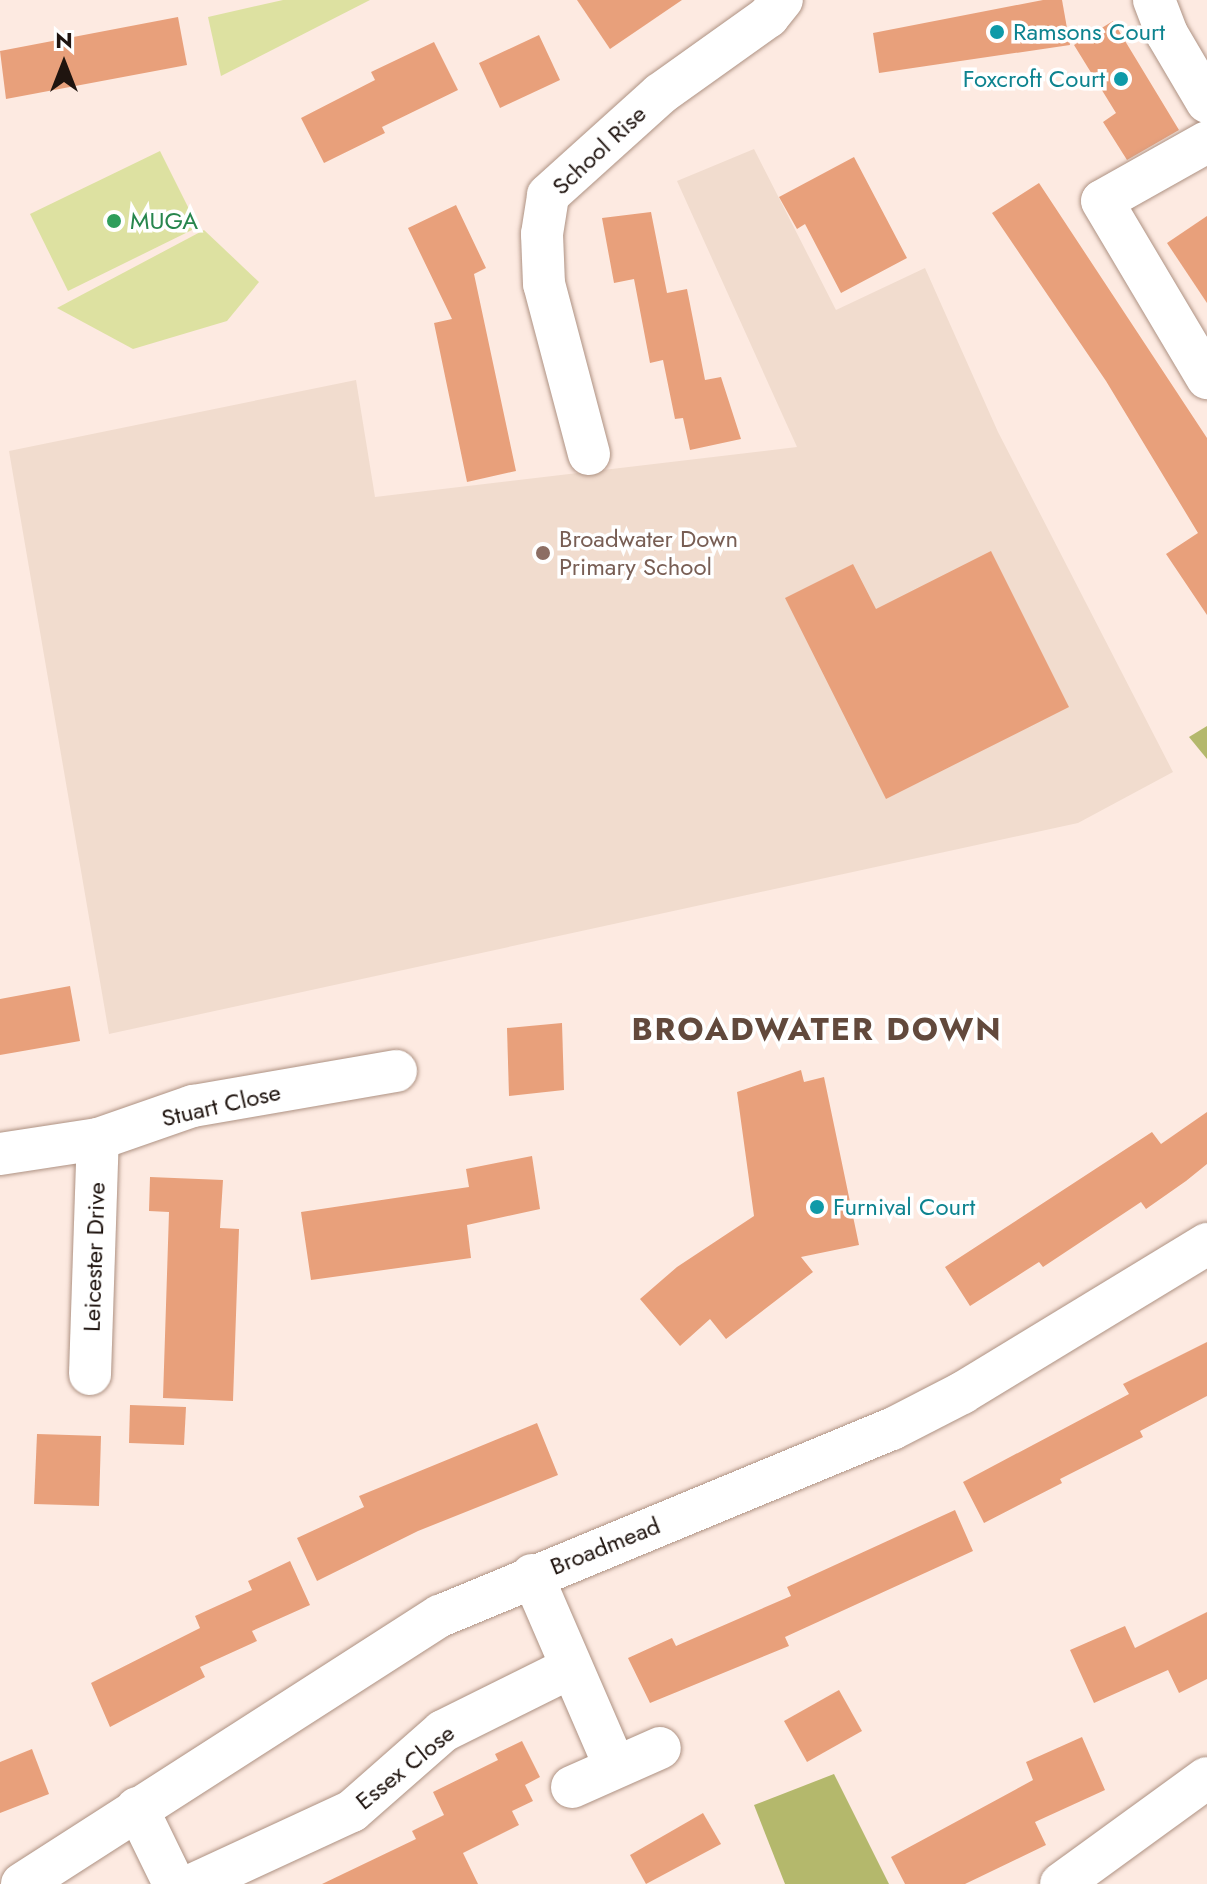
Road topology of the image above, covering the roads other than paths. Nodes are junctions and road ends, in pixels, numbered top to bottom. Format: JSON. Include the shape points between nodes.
{"nodes":[{"id":1,"x":782,"y":0,"type":"edge"},
{"id":2,"x":1154,"y":0,"type":"edge"},
{"id":3,"x":1207,"y":102,"type":"edge"},
{"id":4,"x":1207,"y":142,"type":"edge"},
{"id":5,"x":1207,"y":378,"type":"edge"},
{"id":6,"x":589,"y":454,"type":"dead end"},
{"id":7,"x":396,"y":1071,"type":"dead end"},
{"id":8,"x":98,"y":1139,"type":"junction"},
{"id":9,"x":0,"y":1154,"type":"edge"},
{"id":10,"x":1207,"y":1244,"type":"edge"},
{"id":11,"x":90,"y":1374,"type":"dead end"},
{"id":12,"x":532,"y":1575,"type":"junction"},
{"id":13,"x":570,"y":1668,"type":"junction"},
{"id":14,"x":660,"y":1748,"type":"dead end"},
{"id":15,"x":615,"y":1767,"type":"junction"},
{"id":16,"x":1207,"y":1778,"type":"edge"},
{"id":17,"x":572,"y":1787,"type":"dead end"},
{"id":18,"x":137,"y":1808,"type":"junction"},
{"id":19,"x":22,"y":1884,"type":"edge"},
{"id":20,"x":174,"y":1884,"type":"edge"},
{"id":21,"x":194,"y":1884,"type":"edge"},
{"id":22,"x":1061,"y":1884,"type":"edge"}],
"edges":[{"from":1,"to":6,"type":"street","name":"School Rise","via":[[768,17],[660,94],[548,195],[542,234],[544,284]]},
{"from":2,"to":3,"type":"street","via":[[1167,34]]},
{"from":4,"to":5,"type":"street","via":[[1102,201]]},
{"from":7,"to":8,"type":"street","name":"Stuart Close","via":[[193,1106]]},
{"from":8,"to":9,"type":"street","name":"Stuart Close"},
{"from":8,"to":11,"type":"street","name":"Leicester Drive"},
{"from":10,"to":12,"type":"street","name":"Broadmead","via":[[1014,1362],[892,1429]]},
{"from":12,"to":13,"type":"street"},
{"from":12,"to":18,"type":"street","name":"Broadmead","via":[[440,1616]]},
{"from":13,"to":15,"type":"street"},
{"from":13,"to":21,"type":"street","name":"Essex Close","via":[[443,1731],[352,1811]]},
{"from":14,"to":15,"type":"street"},
{"from":15,"to":17,"type":"street"},
{"from":16,"to":22,"type":"street"},
{"from":18,"to":19,"type":"street","name":"Broadmead"},
{"from":18,"to":20,"type":"street"}]}
